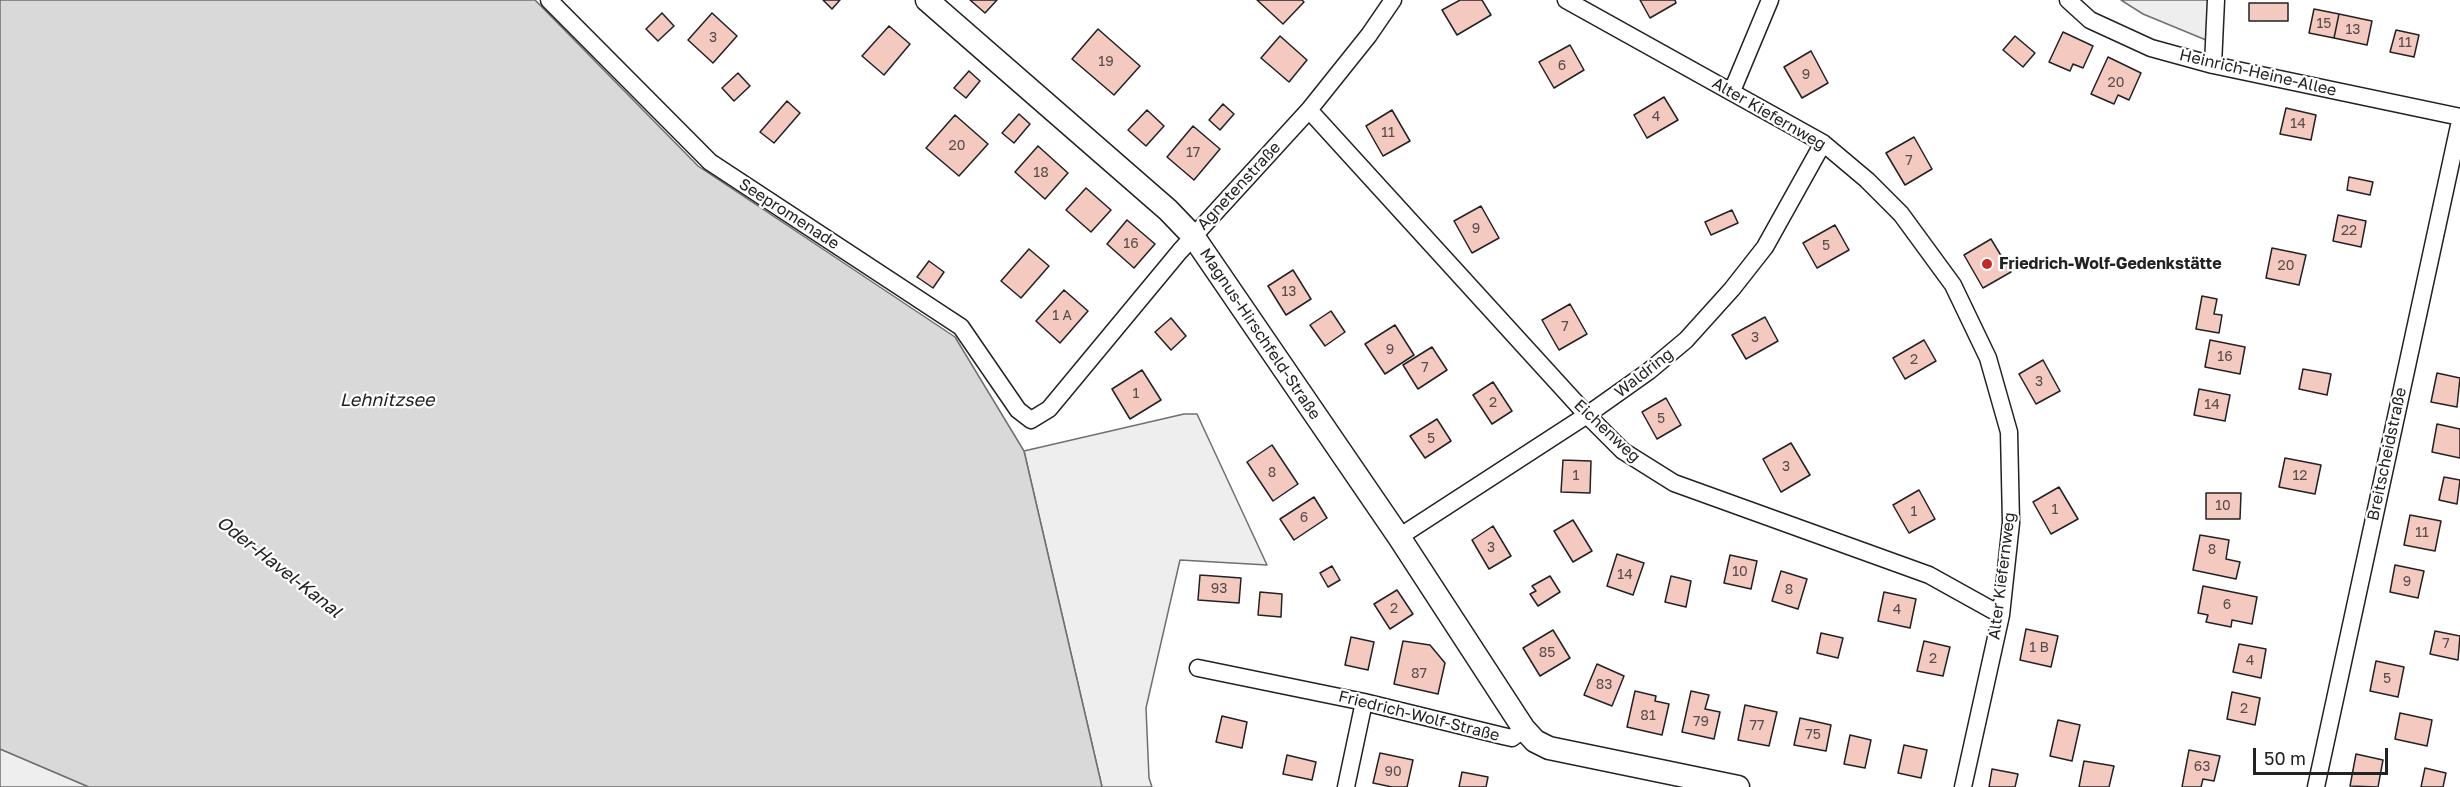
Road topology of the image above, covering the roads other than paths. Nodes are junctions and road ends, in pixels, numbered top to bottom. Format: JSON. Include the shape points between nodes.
{"nodes":[{"id":1,"x":549,"y":0,"type":"edge"},
{"id":2,"x":927,"y":0,"type":"edge"},
{"id":3,"x":1393,"y":0,"type":"edge"},
{"id":4,"x":1566,"y":0,"type":"edge"},
{"id":5,"x":1770,"y":0,"type":"edge"},
{"id":6,"x":2067,"y":0,"type":"edge"},
{"id":7,"x":2216,"y":0,"type":"edge"},
{"id":8,"x":2213,"y":65,"type":"junction"},
{"id":9,"x":1732,"y":91,"type":"junction"},
{"id":10,"x":1309,"y":110,"type":"junction"},
{"id":11,"x":2460,"y":119,"type":"edge"},
{"id":12,"x":1823,"y":143,"type":"junction"},
{"id":13,"x":1193,"y":236,"type":"junction"},
{"id":14,"x":1587,"y":415,"type":"junction"},
{"id":15,"x":1031,"y":420,"type":"joint"},
{"id":16,"x":1399,"y":537,"type":"junction"},
{"id":17,"x":2001,"y":615,"type":"junction"},
{"id":18,"x":1198,"y":668,"type":"dead end"},
{"id":19,"x":1364,"y":702,"type":"junction"},
{"id":20,"x":1524,"y":729,"type":"junction"},
{"id":21,"x":1347,"y":787,"type":"edge"},
{"id":22,"x":1738,"y":787,"type":"edge"},
{"id":23,"x":1963,"y":787,"type":"edge"},
{"id":24,"x":2316,"y":787,"type":"edge"}],
"edges":[{"from":1,"to":15,"type":"street","name":"Seepromenade","via":[[710,162],[961,327],[1018,410]]},
{"from":2,"to":13,"type":"street","name":"Magnus-Hirschfeld-Straße"},
{"from":3,"to":10,"type":"street","name":"Agnetenstraße"},
{"from":4,"to":9,"type":"street","name":"Alter Kiefernweg"},
{"from":5,"to":9,"type":"street"},
{"from":6,"to":8,"type":"street","name":"Heinrich-Heine-Allee","via":[[2090,20],[2151,48]]},
{"from":7,"to":8,"type":"street"},
{"from":8,"to":11,"type":"street","name":"Heinrich-Heine-Allee"},
{"from":9,"to":12,"type":"street","name":"Alter Kiefernweg"},
{"from":10,"to":13,"type":"street","name":"Agnetenstraße"},
{"from":10,"to":14,"type":"street","name":"Eichenweg"},
{"from":11,"to":24,"type":"street","name":"Breitscheidstraße"},
{"from":12,"to":14,"type":"street","name":"Waldring","via":[[1765,247],[1731,289],[1686,340]]},
{"from":12,"to":17,"type":"street","name":"Alter Kiefernweg","via":[[1900,213],[1953,285],[1988,358],[2010,432],[2011,523]]},
{"from":13,"to":15,"type":"street","name":"Agnetenstraße","via":[[1049,409]]},
{"from":13,"to":16,"type":"street","name":"Magnus-Hirschfeld-Straße"},
{"from":14,"to":16,"type":"street","name":"Waldring"},
{"from":14,"to":17,"type":"street","name":"Eichenweg","via":[[1623,451],[1674,483],[1929,575]]},
{"from":16,"to":20,"type":"street","name":"Magnus-Hirschfeld-Straße"},
{"from":17,"to":23,"type":"street","name":"Alter Kiefernweg"},
{"from":18,"to":19,"type":"street","name":"Friedrich-Wolf-Straße"},
{"from":19,"to":20,"type":"street","name":"Friedrich-Wolf-Straße","via":[[1512,738]]},
{"from":19,"to":21,"type":"street"},
{"from":20,"to":22,"type":"street","name":"Friedrich-Wolf-Straße","via":[[1549,748]]}]}
